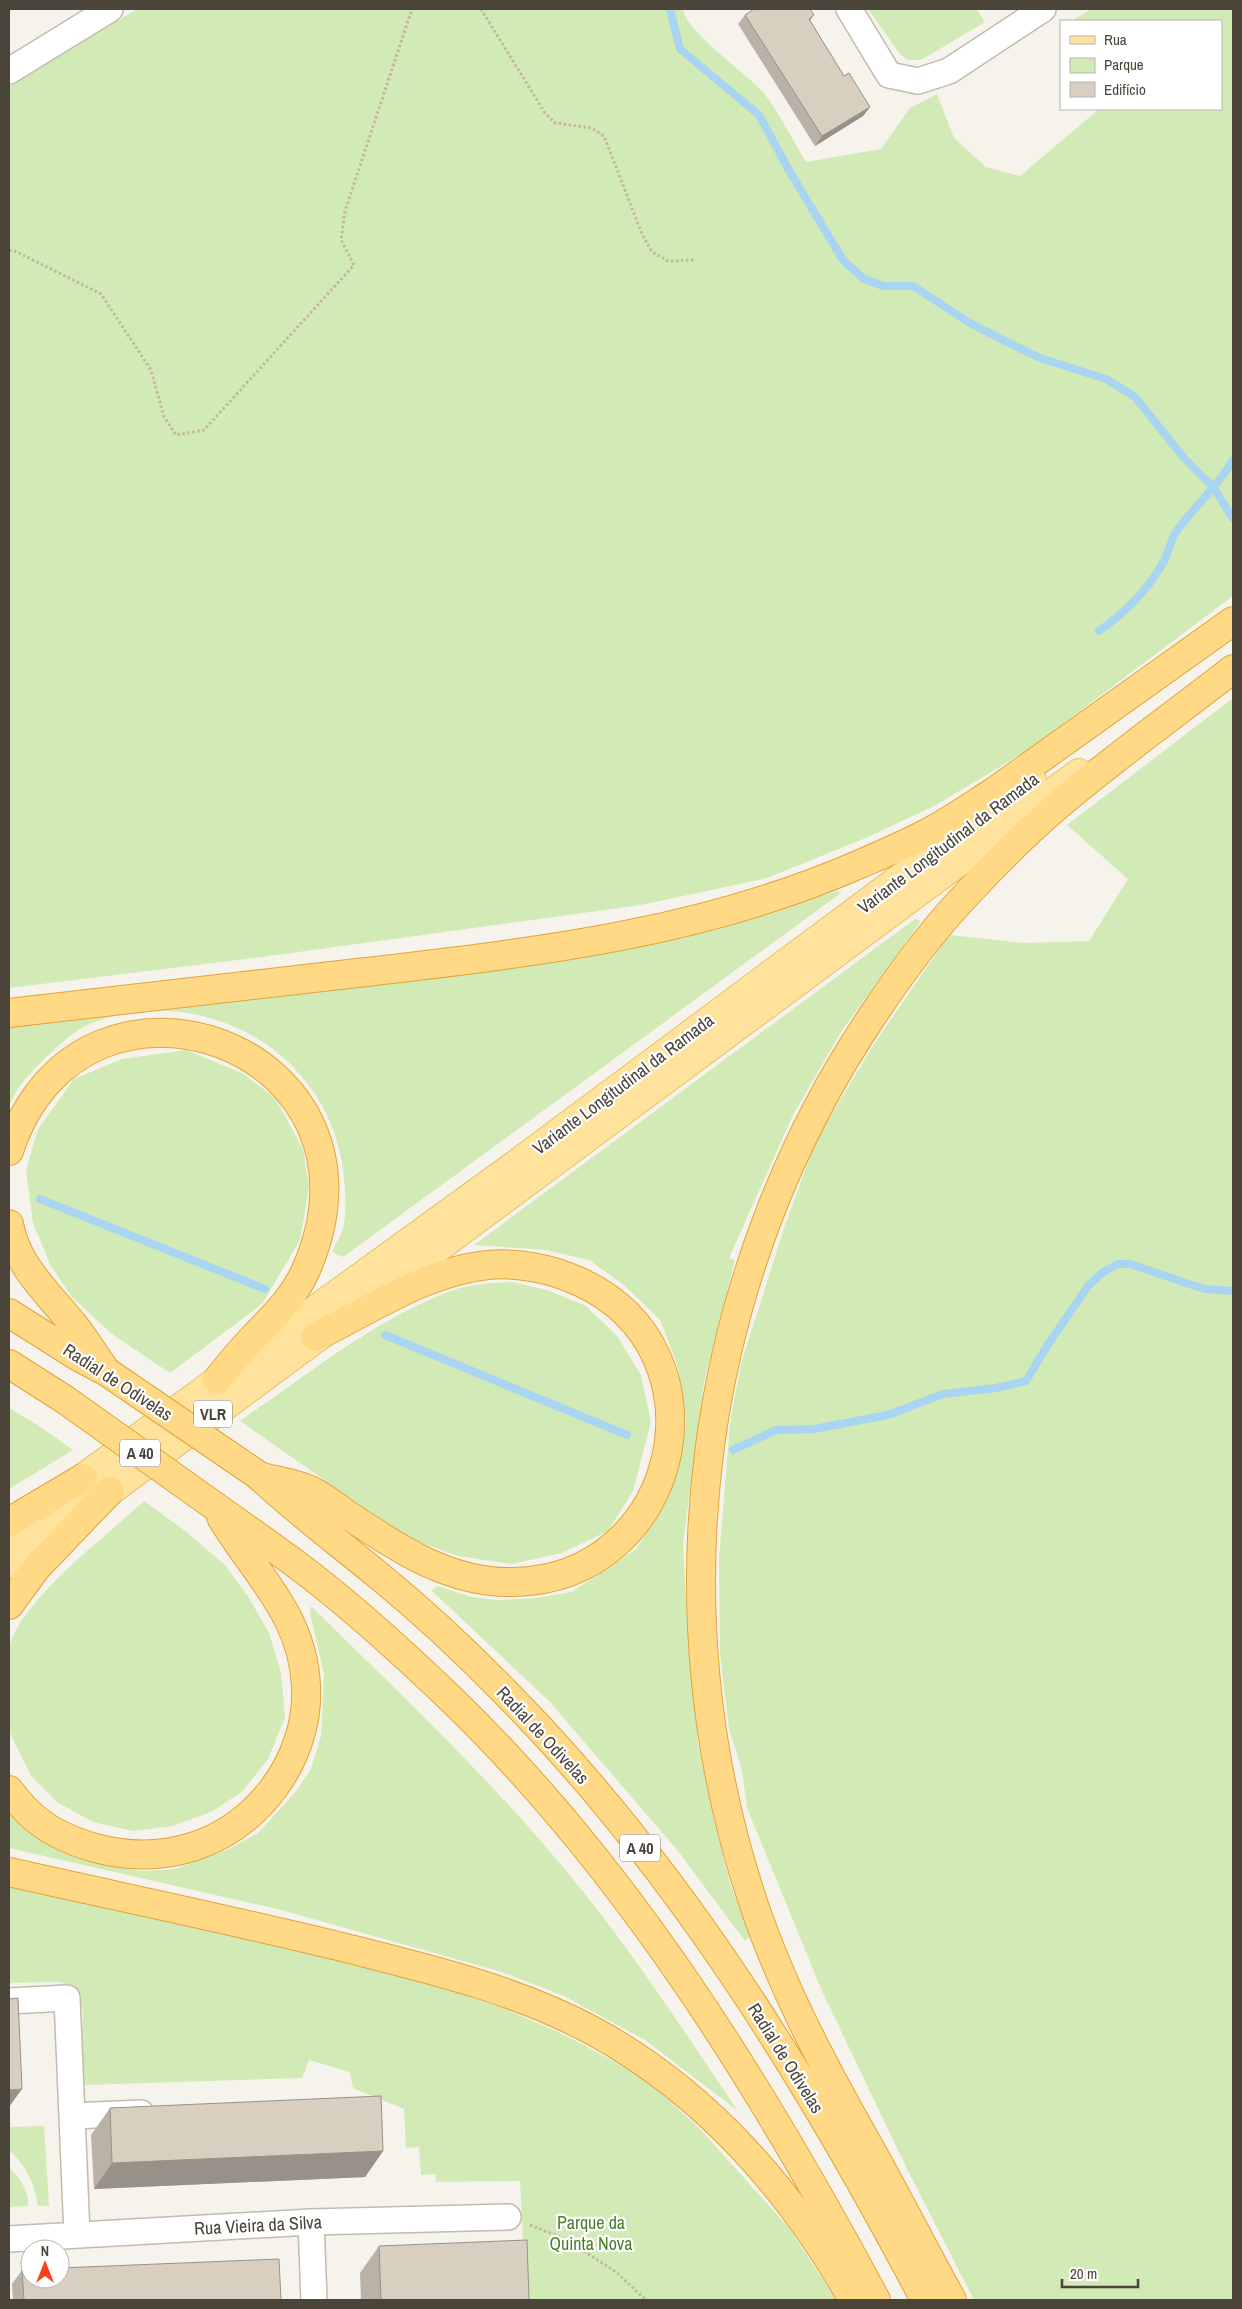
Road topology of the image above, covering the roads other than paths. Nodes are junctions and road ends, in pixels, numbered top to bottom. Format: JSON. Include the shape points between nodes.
{"nodes":[{"id":1,"x":110,"y":9,"type":"edge"},
{"id":2,"x":849,"y":9,"type":"edge"},
{"id":3,"x":1043,"y":9,"type":"edge"},
{"id":4,"x":9,"y":71,"type":"edge"},
{"id":5,"x":1233,"y":621,"type":"edge"},
{"id":6,"x":1233,"y":626,"type":"edge"},
{"id":7,"x":1233,"y":662,"type":"edge"},
{"id":8,"x":1233,"y":669,"type":"edge"},
{"id":9,"x":9,"y":1013,"type":"edge"},
{"id":10,"x":9,"y":1151,"type":"edge"},
{"id":11,"x":9,"y":1224,"type":"edge"},
{"id":12,"x":9,"y":1313,"type":"edge"},
{"id":13,"x":315,"y":1337,"type":"junction"},
{"id":14,"x":9,"y":1364,"type":"edge"},
{"id":15,"x":106,"y":1372,"type":"junction"},
{"id":16,"x":9,"y":1380,"type":"edge"},
{"id":17,"x":217,"y":1380,"type":"junction"},
{"id":18,"x":64,"y":1399,"type":"junction"},
{"id":19,"x":258,"y":1475,"type":"junction"},
{"id":20,"x":84,"y":1478,"type":"junction"},
{"id":21,"x":110,"y":1491,"type":"junction"},
{"id":22,"x":216,"y":1507,"type":"junction"},
{"id":23,"x":9,"y":1522,"type":"edge"},
{"id":24,"x":9,"y":1537,"type":"edge"},
{"id":25,"x":9,"y":1564,"type":"edge"},
{"id":26,"x":9,"y":1605,"type":"edge"},
{"id":27,"x":9,"y":1790,"type":"edge"},
{"id":28,"x":9,"y":1872,"type":"edge"},
{"id":29,"x":9,"y":2001,"type":"edge"},
{"id":30,"x":160,"y":2112,"type":"edge"},
{"id":31,"x":72,"y":2116,"type":"junction"},
{"id":32,"x":508,"y":2216,"type":"road end"},
{"id":33,"x":311,"y":2222,"type":"junction"},
{"id":34,"x":77,"y":2236,"type":"junction"},
{"id":35,"x":9,"y":2239,"type":"edge"},
{"id":36,"x":314,"y":2300,"type":"edge"},
{"id":37,"x":853,"y":2300,"type":"edge"},
{"id":38,"x":876,"y":2300,"type":"edge"},
{"id":39,"x":925,"y":2300,"type":"edge"},
{"id":40,"x":952,"y":2300,"type":"edge"}],
"edges":[{"from":1,"to":4,"type":"street"},
{"from":2,"to":3,"type":"street","via":[[889,75],[918,81],[949,71]]},
{"from":5,"to":9,"type":"highway","via":[[960,814],[891,851],[796,891],[724,913],[617,938],[483,958]]},
{"from":6,"to":17,"type":"main road","name":"Variante Longitudinal da Ramada","via":[[1101,730],[634,1077]]},
{"from":7,"to":13,"type":"main road","name":"Variante Longitudinal da Ramada"},
{"from":8,"to":40,"type":"highway","via":[[1057,806],[1026,834],[951,912],[890,990],[831,1082],[784,1176],[753,1255],[738,1305],[714,1411],[703,1511],[701,1609],[704,1658],[720,1775],[740,1860],[769,1946],[806,2033]]},
{"from":10,"to":17,"type":"highway","via":[[16,1129],[30,1104],[66,1065],[116,1040],[143,1034],[166,1032],[224,1044],[249,1056],[289,1092],[305,1114],[323,1160],[324,1216],[317,1244],[296,1291]]},
{"from":11,"to":15,"type":"highway","via":[[19,1255],[36,1281],[74,1326]]},
{"from":12,"to":15,"type":"highway","name":"Radial de Odivelas","number":"A 40"},
{"from":13,"to":19,"type":"highway","via":[[436,1277],[464,1269],[516,1266],[568,1276],[596,1289],[636,1323],[660,1367],[670,1419],[670,1441],[656,1490],[641,1517],[610,1549],[562,1574],[512,1583],[459,1576],[434,1566],[382,1538],[312,1490]]},
{"from":13,"to":21,"type":"main road","name":"Variante Longitudinal da Ramada","number":"VLR"},
{"from":14,"to":18,"type":"highway","number":"A 40"},
{"from":15,"to":19,"type":"highway","name":"Radial de Odivelas","number":"A 40","bridge":true},
{"from":16,"to":18,"type":"highway"},
{"from":17,"to":20,"type":"main road","name":"Variante Longitudinal da Ramada","number":"VLR"},
{"from":18,"to":22,"type":"highway","number":"A 40","bridge":true},
{"from":19,"to":39,"type":"highway","name":"Radial de Odivelas","number":"A 40","via":[[294,1510],[416,1608],[464,1652],[548,1738],[624,1828],[696,1920],[768,2027],[845,2155]]},
{"from":20,"to":23,"type":"highway"},
{"from":20,"to":24,"type":"main road","name":"Variante Longitudinal da Ramada","number":"VLR"},
{"from":21,"to":25,"type":"main road","name":"Variante Longitudinal da Ramada","number":"VLR"},
{"from":21,"to":26,"type":"highway","via":[[37,1567]]},
{"from":22,"to":27,"type":"highway","via":[[237,1544],[266,1579],[296,1635],[306,1686],[305,1707],[294,1754],[283,1775],[247,1817],[226,1832],[179,1852],[148,1856],[115,1853],[79,1844],[51,1830],[27,1811]]},
{"from":22,"to":38,"type":"highway","number":"A 40","via":[[298,1566],[414,1665],[459,1707],[564,1821],[665,1952],[734,2055]]},
{"from":28,"to":37,"type":"highway","via":[[312,1940],[451,1975],[497,1989],[596,2033],[695,2101],[735,2138],[790,2204]]},
{"from":29,"to":31,"type":"street","via":[[67,1998]]},
{"from":30,"to":31,"type":"street"},
{"from":31,"to":34,"type":"street"},
{"from":32,"to":33,"type":"street","name":"Rua Vieira da Silva"},
{"from":33,"to":34,"type":"street","name":"Rua Vieira da Silva"},
{"from":33,"to":36,"type":"street"},
{"from":34,"to":35,"type":"street","name":"Rua Vieira da Silva"}]}
